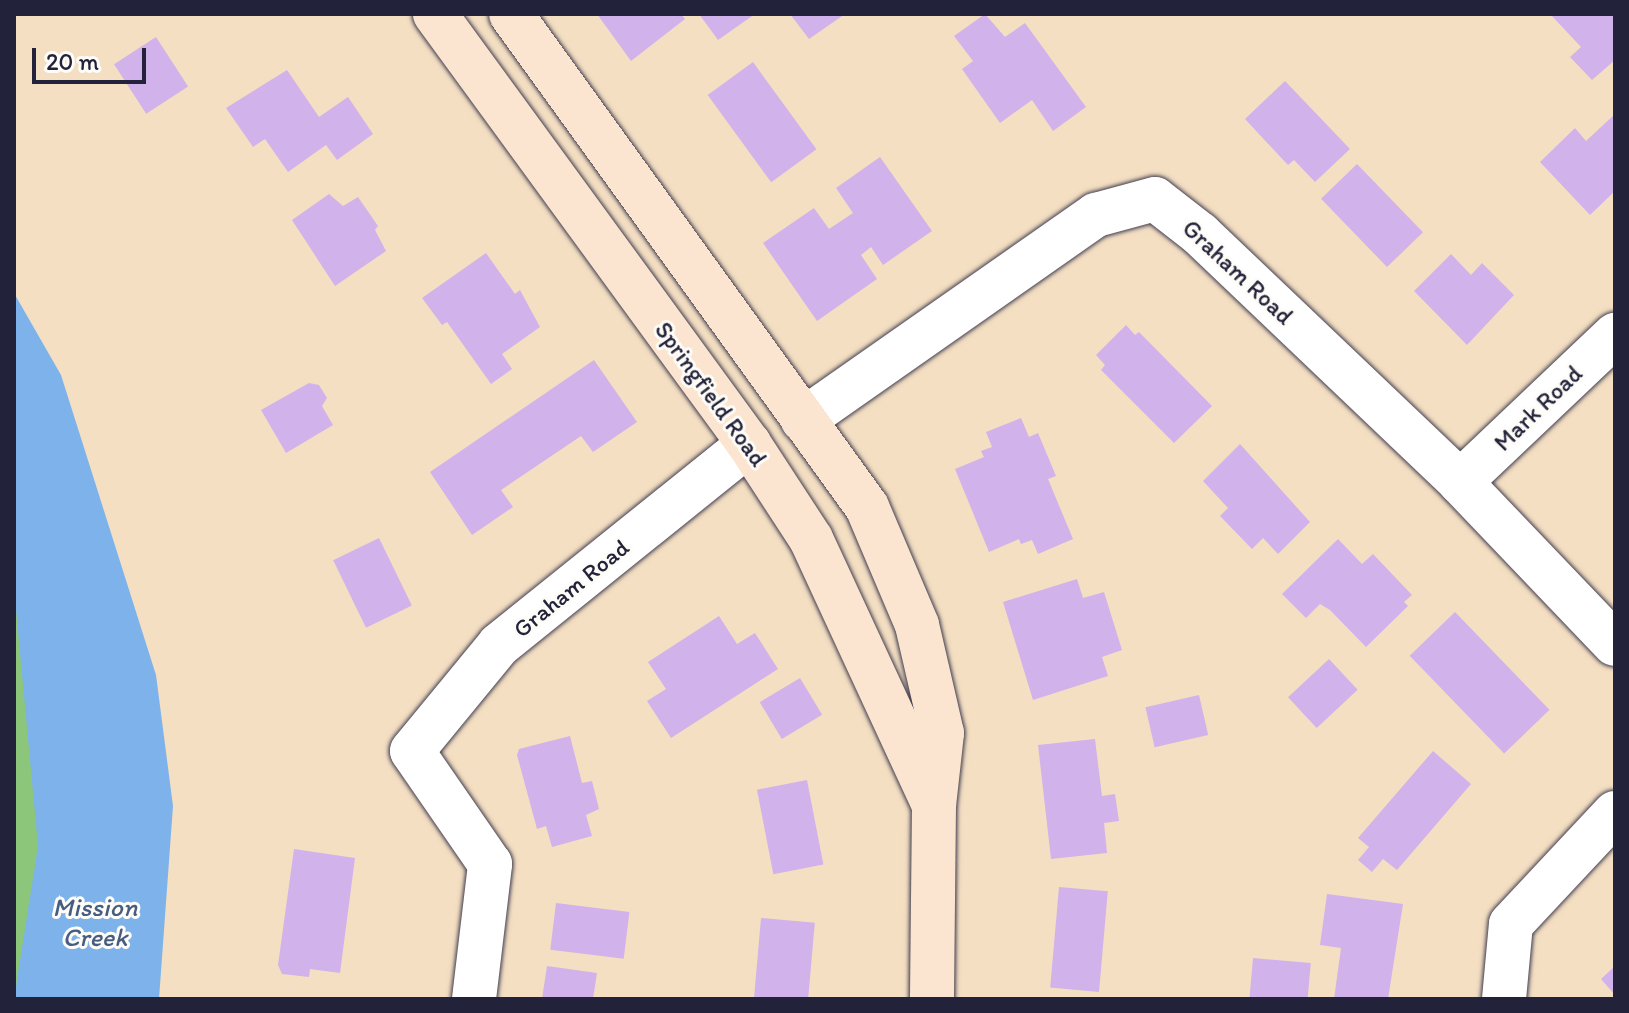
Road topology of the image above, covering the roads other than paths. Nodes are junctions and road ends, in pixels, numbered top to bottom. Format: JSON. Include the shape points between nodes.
{"nodes":[{"id":1,"x":435,"y":14,"type":"edge"},
{"id":2,"x":511,"y":14,"type":"edge"},
{"id":3,"x":1615,"y":335,"type":"edge"},
{"id":4,"x":803,"y":420,"type":"junction"},
{"id":5,"x":749,"y":444,"type":"junction"},
{"id":6,"x":1460,"y":482,"type":"junction"},
{"id":7,"x":1615,"y":644,"type":"edge"},
{"id":8,"x":934,"y":805,"type":"junction"},
{"id":9,"x":1615,"y":813,"type":"edge"},
{"id":10,"x":474,"y":999,"type":"edge"},
{"id":11,"x":932,"y":999,"type":"edge"},
{"id":12,"x":1504,"y":999,"type":"edge"}],
"edges":[{"from":1,"to":5,"type":"main road","name":"Springfield Road"},
{"from":2,"to":4,"type":"main road","name":"Springfield Road"},
{"from":3,"to":6,"type":"street","name":"Mark Road"},
{"from":4,"to":6,"type":"street","name":"Graham Road","via":[[1096,215],[1155,199],[1200,234]]},
{"from":4,"to":8,"type":"main road","name":"Springfield Road","via":[[867,507],[917,625],[942,733]]},
{"from":5,"to":8,"type":"main road","name":"Springfield Road","via":[[811,539]]},
{"from":5,"to":10,"type":"street","name":"Graham Road","via":[[499,645],[412,751],[490,864]]},
{"from":6,"to":7,"type":"street","name":"Graham Road"},
{"from":8,"to":11,"type":"main road","name":"Springfield Road"},
{"from":9,"to":12,"type":"street","via":[[1511,924]]}]}
